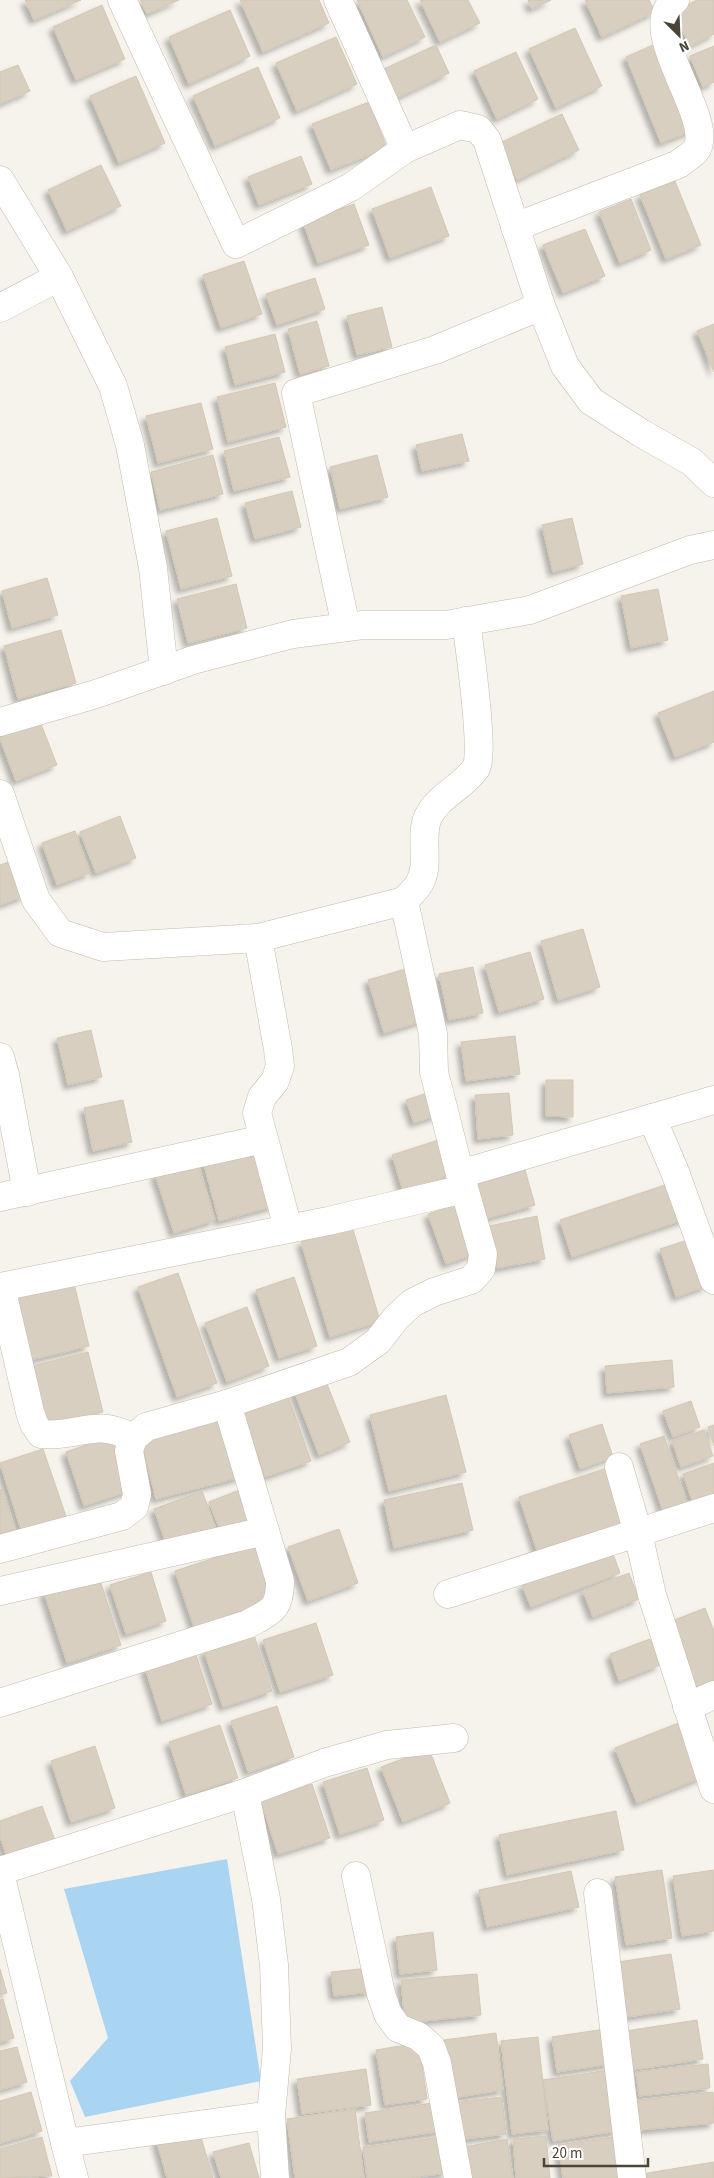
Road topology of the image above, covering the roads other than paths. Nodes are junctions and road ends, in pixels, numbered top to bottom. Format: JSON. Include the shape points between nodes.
{"nodes":[{"id":1,"x":122,"y":0,"type":"edge"},
{"id":2,"x":338,"y":0,"type":"edge"},
{"id":3,"x":675,"y":0,"type":"edge"},
{"id":4,"x":706,"y":147,"type":"edge"},
{"id":5,"x":405,"y":150,"type":"junction"},
{"id":6,"x":0,"y":180,"type":"edge"},
{"id":7,"x":515,"y":227,"type":"junction"},
{"id":8,"x":59,"y":277,"type":"junction"},
{"id":9,"x":540,"y":306,"type":"junction"},
{"id":10,"x":0,"y":308,"type":"edge"},
{"id":11,"x":714,"y":483,"type":"edge"},
{"id":12,"x":714,"y":545,"type":"edge"},
{"id":13,"x":466,"y":621,"type":"junction"},
{"id":14,"x":346,"y":627,"type":"junction"},
{"id":15,"x":164,"y":671,"type":"junction"},
{"id":16,"x":0,"y":722,"type":"edge"},
{"id":17,"x":0,"y":794,"type":"edge"},
{"id":18,"x":404,"y":901,"type":"junction"},
{"id":19,"x":258,"y":938,"type":"junction"},
{"id":20,"x":0,"y":1057,"type":"edge"},
{"id":21,"x":714,"y":1100,"type":"edge"},
{"id":22,"x":652,"y":1118,"type":"junction"},
{"id":23,"x":263,"y":1139,"type":"junction"},
{"id":24,"x":462,"y":1182,"type":"junction"},
{"id":25,"x":27,"y":1192,"type":"junction"},
{"id":26,"x":0,"y":1197,"type":"edge"},
{"id":27,"x":288,"y":1228,"type":"junction"},
{"id":28,"x":714,"y":1280,"type":"edge"},
{"id":29,"x":0,"y":1287,"type":"edge"},
{"id":30,"x":227,"y":1404,"type":"junction"},
{"id":31,"x":133,"y":1438,"type":"junction"},
{"id":32,"x":619,"y":1467,"type":"dead end"},
{"id":33,"x":714,"y":1508,"type":"edge"},
{"id":34,"x":265,"y":1531,"type":"junction"},
{"id":35,"x":638,"y":1533,"type":"junction"},
{"id":36,"x":0,"y":1549,"type":"edge"},
{"id":37,"x":0,"y":1591,"type":"edge"},
{"id":38,"x":448,"y":1594,"type":"dead end"},
{"id":39,"x":714,"y":1695,"type":"edge"},
{"id":40,"x":0,"y":1703,"type":"edge"},
{"id":41,"x":687,"y":1707,"type":"junction"},
{"id":42,"x":454,"y":1738,"type":"dead end"},
{"id":43,"x":714,"y":1789,"type":"edge"},
{"id":44,"x":245,"y":1793,"type":"junction"},
{"id":45,"x":0,"y":1872,"type":"edge"},
{"id":46,"x":356,"y":1876,"type":"dead end"},
{"id":47,"x":598,"y":1893,"type":"dead end"},
{"id":48,"x":271,"y":2115,"type":"junction"},
{"id":49,"x":65,"y":2143,"type":"junction"},
{"id":50,"x":74,"y":2178,"type":"edge"},
{"id":51,"x":275,"y":2178,"type":"edge"},
{"id":52,"x":458,"y":2178,"type":"edge"},
{"id":53,"x":632,"y":2178,"type":"edge"}],
"edges":[{"from":1,"to":5,"type":"street","via":[[236,244],[351,187]]},
{"from":2,"to":5,"type":"street"},
{"from":3,"to":4,"type":"street","via":[[670,4],[665,19],[669,45],[696,110]]},
{"from":4,"to":7,"type":"street","via":[[678,164]]},
{"from":5,"to":7,"type":"street","via":[[460,125],[478,128],[487,140]]},
{"from":6,"to":8,"type":"street"},
{"from":7,"to":9,"type":"street"},
{"from":8,"to":10,"type":"street"},
{"from":8,"to":15,"type":"street","via":[[112,386],[130,445],[153,568]]},
{"from":9,"to":11,"type":"street","via":[[565,366],[592,401],[692,462]]},
{"from":9,"to":14,"type":"street","via":[[435,350],[296,394]]},
{"from":12,"to":13,"type":"street","via":[[690,550],[530,610]]},
{"from":13,"to":14,"type":"street","via":[[446,625],[363,624]]},
{"from":13,"to":18,"type":"street","via":[[479,744],[478,766],[428,816],[420,882]]},
{"from":14,"to":15,"type":"street","via":[[293,634],[193,660]]},
{"from":15,"to":16,"type":"street"},
{"from":17,"to":19,"type":"street","via":[[36,900],[60,933],[103,948]]},
{"from":18,"to":19,"type":"street"},
{"from":18,"to":24,"type":"street","via":[[433,1034],[434,1072]]},
{"from":19,"to":23,"type":"street","via":[[280,1066],[275,1081],[262,1096],[257,1113]]},
{"from":20,"to":25,"type":"street"},
{"from":21,"to":22,"type":"street"},
{"from":22,"to":24,"type":"street"},
{"from":22,"to":28,"type":"street","via":[[702,1241]]},
{"from":23,"to":25,"type":"street"},
{"from":23,"to":27,"type":"street"},
{"from":24,"to":27,"type":"street"},
{"from":24,"to":30,"type":"street","via":[[483,1254],[481,1269],[471,1280],[412,1303],[378,1341],[349,1362]]},
{"from":25,"to":26,"type":"street"},
{"from":27,"to":29,"type":"street"},
{"from":29,"to":31,"type":"street","via":[[30,1412],[41,1434],[52,1436],[103,1428],[118,1430]]},
{"from":30,"to":31,"type":"street","via":[[146,1427]]},
{"from":30,"to":34,"type":"street"},
{"from":31,"to":36,"type":"street","via":[[129,1451],[137,1494],[134,1507],[122,1516]]},
{"from":32,"to":35,"type":"street"},
{"from":33,"to":35,"type":"street"},
{"from":34,"to":37,"type":"street"},
{"from":34,"to":40,"type":"street","via":[[280,1581],[280,1598],[271,1612],[248,1624]]},
{"from":35,"to":38,"type":"street"},
{"from":35,"to":41,"type":"street","via":[[652,1595]]},
{"from":39,"to":41,"type":"street"},
{"from":41,"to":43,"type":"street"},
{"from":42,"to":44,"type":"street","via":[[387,1745],[324,1763]]},
{"from":44,"to":45,"type":"street"},
{"from":44,"to":48,"type":"street","via":[[266,1899],[274,1965],[277,2049]]},
{"from":45,"to":49,"type":"street"},
{"from":46,"to":52,"type":"street","via":[[388,2014],[398,2028],[418,2036],[431,2047],[438,2063]]},
{"from":47,"to":53,"type":"street"},
{"from":48,"to":49,"type":"street"},
{"from":48,"to":51,"type":"street"},
{"from":49,"to":50,"type":"street"}]}
